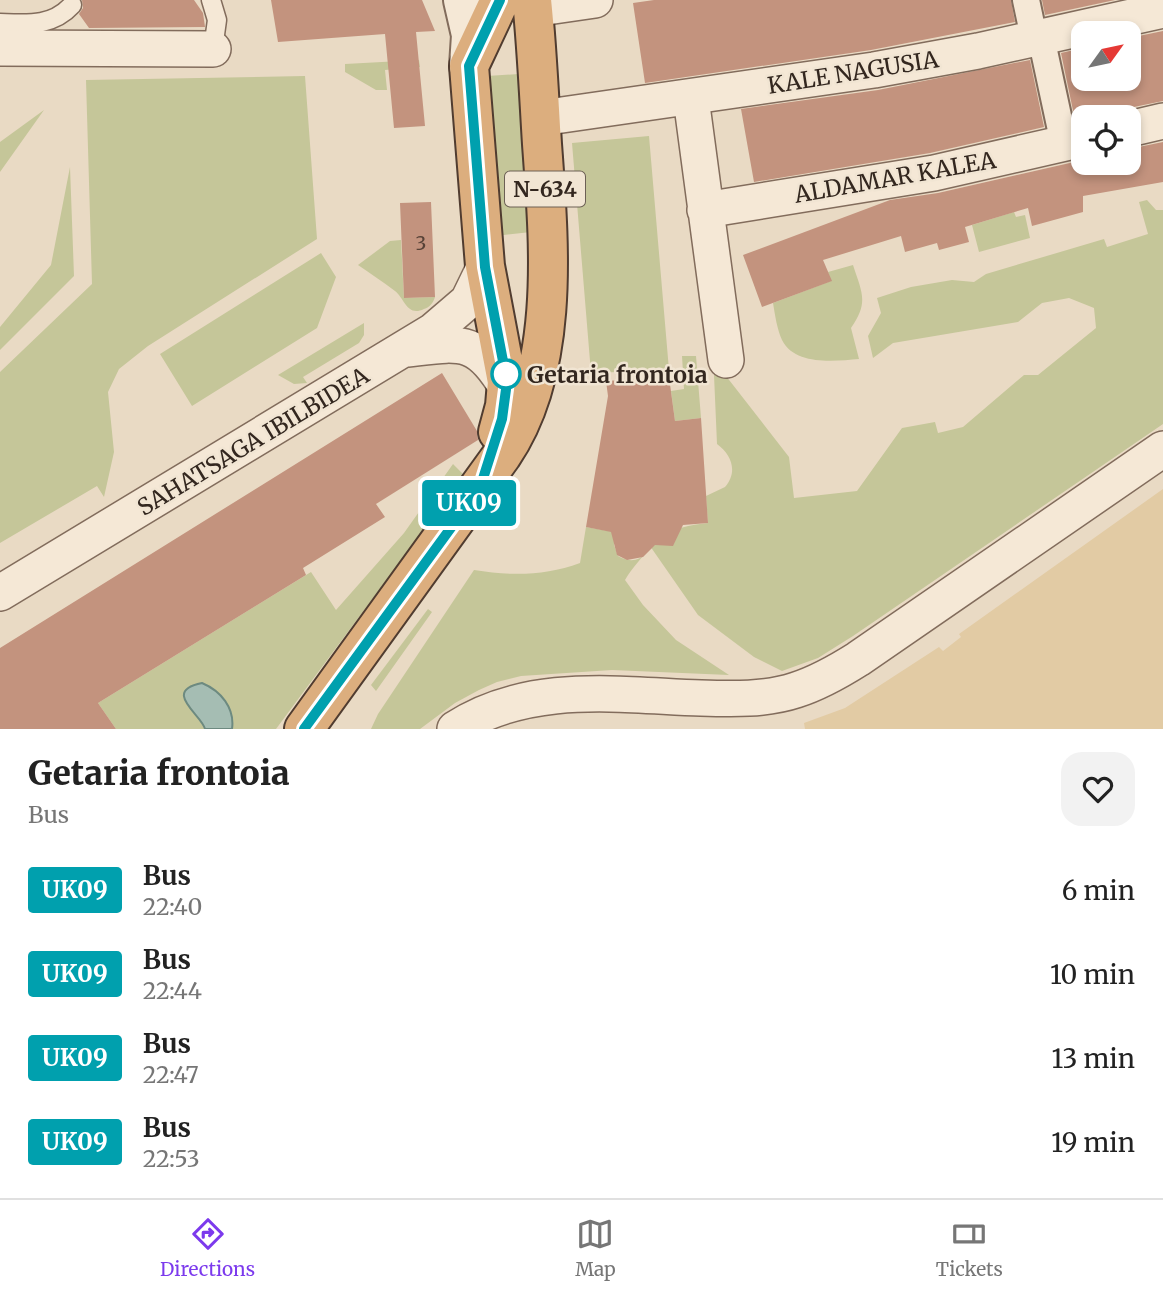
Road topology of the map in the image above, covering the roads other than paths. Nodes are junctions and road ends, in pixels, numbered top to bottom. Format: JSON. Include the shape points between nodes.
{"nodes":[{"id":1,"x":211,"y":0,"type":"edge"},
{"id":2,"x":463,"y":0,"type":"edge"},
{"id":3,"x":595,"y":0,"type":"edge"},
{"id":4,"x":1026,"y":0,"type":"edge"},
{"id":5,"x":72,"y":5,"type":"dead end"},
{"id":6,"x":520,"y":8,"type":"edge"},
{"id":7,"x":1163,"y":10,"type":"edge"},
{"id":8,"x":0,"y":23,"type":"edge"},
{"id":9,"x":1037,"y":37,"type":"junction"},
{"id":10,"x":0,"y":48,"type":"edge"},
{"id":11,"x":213,"y":49,"type":"joint"},
{"id":12,"x":469,"y":66,"type":"junction"},
{"id":13,"x":691,"y":98,"type":"junction"},
{"id":14,"x":541,"y":118,"type":"junction"},
{"id":15,"x":1163,"y":121,"type":"edge"},
{"id":16,"x":1141,"y":126,"type":"edge"},
{"id":17,"x":1071,"y":133,"type":"edge"},
{"id":18,"x":1071,"y":142,"type":"edge"},
{"id":19,"x":705,"y":210,"type":"junction"},
{"id":20,"x":548,"y":261,"type":"junction"},
{"id":21,"x":485,"y":267,"type":"junction"},
{"id":22,"x":492,"y":313,"type":"junction"},
{"id":23,"x":404,"y":349,"type":"junction"},
{"id":24,"x":726,"y":360,"type":"dead end"},
{"id":25,"x":506,"y":388,"type":"junction"},
{"id":26,"x":1163,"y":449,"type":"edge"},
{"id":27,"x":480,"y":488,"type":"junction"},
{"id":28,"x":0,"y":593,"type":"edge"},
{"id":29,"x":304,"y":729,"type":"edge"},
{"id":30,"x":456,"y":729,"type":"edge"}],
"edges":[{"from":1,"to":11,"type":"lane","via":[[217,20]]},
{"from":2,"to":12,"type":"street","via":[[471,35]]},
{"from":3,"to":6,"type":"street"},
{"from":4,"to":9,"type":"street"},
{"from":5,"to":8,"type":"lane","via":[[57,18],[39,24]]},
{"from":6,"to":12,"type":"highway","number":"N-634"},
{"from":6,"to":14,"type":"highway","number":"N-634"},
{"from":7,"to":9,"type":"street","name":"KALE NAGUSIA"},
{"from":9,"to":13,"type":"street","name":"KALE NAGUSIA","via":[[943,58]]},
{"from":9,"to":17,"type":"street"},
{"from":10,"to":11,"type":"street"},
{"from":12,"to":21,"type":"highway","number":"N-634"},
{"from":13,"to":14,"type":"street","name":"KALE NAGUSIA"},
{"from":13,"to":19,"type":"street"},
{"from":14,"to":20,"type":"highway","number":"N-634"},
{"from":15,"to":16,"type":"street"},
{"from":18,"to":19,"type":"street","name":"ALDAMAR KALEA","via":[[934,173]]},
{"from":19,"to":24,"type":"street"},
{"from":20,"to":22,"type":"highway","via":[[527,287]]},
{"from":20,"to":27,"type":"highway","number":"N-634","via":[[541,345],[528,406]]},
{"from":21,"to":22,"type":"highway","number":"N-634"},
{"from":21,"to":23,"type":"street","name":"SAHATSAGA IBILBIDEA","via":[[462,308]]},
{"from":22,"to":23,"type":"street","via":[[466,331]]},
{"from":22,"to":25,"type":"highway","number":"N-634"},
{"from":23,"to":25,"type":"street","via":[[468,347],[488,360]]},
{"from":23,"to":28,"type":"street","name":"SAHATSAGA IBILBIDEA"},
{"from":25,"to":27,"type":"highway","number":"N-634","via":[[502,419]]},
{"from":26,"to":30,"type":"street","via":[[870,651],[810,685],[739,699],[546,696],[493,709]]},
{"from":27,"to":29,"type":"highway","number":"N-634"}]}
